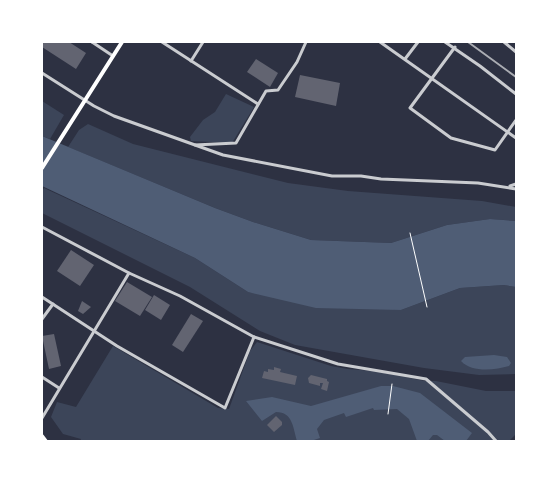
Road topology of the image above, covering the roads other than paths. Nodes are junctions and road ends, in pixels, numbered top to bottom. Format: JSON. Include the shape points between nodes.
{"nodes":[{"id":1,"x":92,"y":42,"type":"edge"},
{"id":2,"x":122,"y":42,"type":"edge"},
{"id":3,"x":162,"y":42,"type":"edge"},
{"id":4,"x":203,"y":42,"type":"edge"},
{"id":5,"x":306,"y":42,"type":"edge"},
{"id":6,"x":380,"y":42,"type":"edge"},
{"id":7,"x":418,"y":42,"type":"edge"},
{"id":8,"x":445,"y":42,"type":"edge"},
{"id":9,"x":504,"y":42,"type":"edge"},
{"id":10,"x":455,"y":48,"type":"junction"},
{"id":11,"x":516,"y":52,"type":"edge"},
{"id":12,"x":113,"y":56,"type":"junction"},
{"id":13,"x":405,"y":59,"type":"junction"},
{"id":14,"x":191,"y":60,"type":"junction"},
{"id":15,"x":42,"y":73,"type":"edge"},
{"id":16,"x":432,"y":78,"type":"junction"},
{"id":17,"x":516,"y":94,"type":"edge"},
{"id":18,"x":85,"y":101,"type":"junction"},
{"id":19,"x":258,"y":104,"type":"junction"},
{"id":20,"x":516,"y":120,"type":"edge"},
{"id":21,"x":507,"y":132,"type":"junction"},
{"id":22,"x":516,"y":138,"type":"edge"},
{"id":23,"x":193,"y":145,"type":"junction"},
{"id":24,"x":42,"y":168,"type":"edge"},
{"id":25,"x":516,"y":184,"type":"edge"},
{"id":26,"x":508,"y":186,"type":"junction"},
{"id":27,"x":516,"y":189,"type":"edge"},
{"id":28,"x":42,"y":226,"type":"edge"},
{"id":29,"x":129,"y":273,"type":"junction"},
{"id":30,"x":42,"y":297,"type":"edge"},
{"id":31,"x":53,"y":304,"type":"junction"},
{"id":32,"x":42,"y":319,"type":"edge"},
{"id":33,"x":94,"y":331,"type":"junction"},
{"id":34,"x":254,"y":337,"type":"junction"},
{"id":35,"x":42,"y":377,"type":"edge"},
{"id":36,"x":60,"y":388,"type":"junction"},
{"id":37,"x":42,"y":418,"type":"edge"},
{"id":38,"x":42,"y":437,"type":"edge"},
{"id":39,"x":494,"y":439,"type":"edge"},
{"id":40,"x":45,"y":441,"type":"edge"}],
"edges":[{"from":1,"to":12,"type":"street"},
{"from":2,"to":12,"type":"main road"},
{"from":3,"to":14,"type":"street"},
{"from":4,"to":14,"type":"street"},
{"from":5,"to":19,"type":"street","via":[[297,62],[278,90],[266,91]]},
{"from":6,"to":13,"type":"street"},
{"from":7,"to":13,"type":"street"},
{"from":8,"to":10,"type":"street"},
{"from":9,"to":11,"type":"street"},
{"from":10,"to":16,"type":"street"},
{"from":10,"to":17,"type":"street"},
{"from":12,"to":18,"type":"main road"},
{"from":13,"to":16,"type":"street"},
{"from":14,"to":19,"type":"street"},
{"from":15,"to":18,"type":"street"},
{"from":16,"to":21,"type":"street"},
{"from":16,"to":21,"type":"street","via":[[410,108],[451,138],[495,150]]},
{"from":18,"to":23,"type":"street","via":[[114,116]]},
{"from":18,"to":24,"type":"main road"},
{"from":19,"to":23,"type":"street","via":[[236,143]]},
{"from":20,"to":21,"type":"street"},
{"from":21,"to":22,"type":"street"},
{"from":23,"to":26,"type":"street","via":[[223,155],[332,176]]},
{"from":25,"to":26,"type":"street"},
{"from":26,"to":27,"type":"street"},
{"from":28,"to":29,"type":"street"},
{"from":29,"to":33,"type":"street"},
{"from":29,"to":34,"type":"street","via":[[180,296]]},
{"from":30,"to":31,"type":"street"},
{"from":31,"to":32,"type":"street"},
{"from":31,"to":33,"type":"street"},
{"from":33,"to":34,"type":"street","via":[[226,408]]},
{"from":33,"to":36,"type":"street"},
{"from":34,"to":39,"type":"street","via":[[338,364],[426,379]]},
{"from":35,"to":36,"type":"street"},
{"from":36,"to":37,"type":"street"},
{"from":38,"to":40,"type":"highway"}]}
